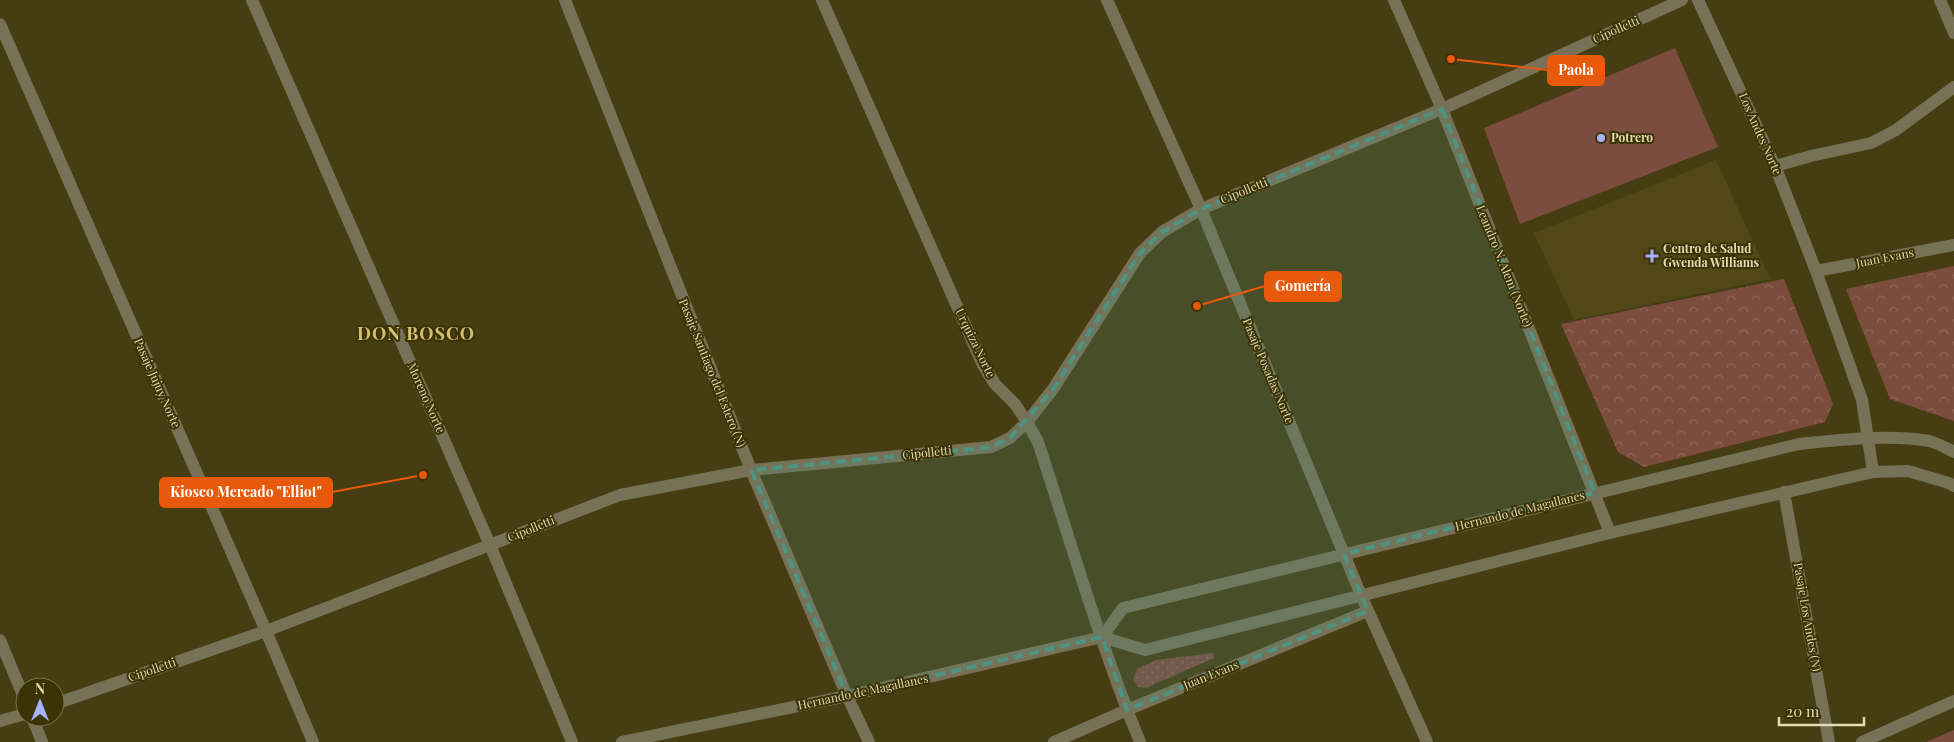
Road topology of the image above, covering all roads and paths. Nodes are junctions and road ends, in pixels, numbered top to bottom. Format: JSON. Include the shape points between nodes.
{"nodes":[{"id":1,"x":252,"y":0,"type":"edge"},
{"id":2,"x":565,"y":0,"type":"edge"},
{"id":3,"x":822,"y":0,"type":"edge"},
{"id":4,"x":1107,"y":0,"type":"edge"},
{"id":5,"x":1394,"y":0,"type":"edge"},
{"id":6,"x":1682,"y":0,"type":"edge"},
{"id":7,"x":1698,"y":0,"type":"edge"},
{"id":8,"x":1940,"y":0,"type":"edge"},
{"id":9,"x":0,"y":24,"type":"edge"},
{"id":10,"x":1954,"y":33,"type":"edge"},
{"id":11,"x":1954,"y":87,"type":"edge"},
{"id":12,"x":1442,"y":109,"type":"junction"},
{"id":13,"x":1775,"y":166,"type":"junction"},
{"id":14,"x":1201,"y":209,"type":"junction"},
{"id":15,"x":1954,"y":245,"type":"edge"},
{"id":16,"x":1816,"y":271,"type":"junction"},
{"id":17,"x":1027,"y":422,"type":"junction"},
{"id":18,"x":1867,"y":439,"type":"junction"},
{"id":19,"x":1954,"y":452,"type":"edge"},
{"id":20,"x":751,"y":470,"type":"junction"},
{"id":21,"x":1873,"y":472,"type":"junction"},
{"id":22,"x":1954,"y":486,"type":"edge"},
{"id":23,"x":1784,"y":492,"type":"junction"},
{"id":24,"x":1595,"y":493,"type":"junction"},
{"id":25,"x":1610,"y":533,"type":"junction"},
{"id":26,"x":490,"y":545,"type":"junction"},
{"id":27,"x":1344,"y":554,"type":"junction"},
{"id":28,"x":1361,"y":595,"type":"junction"},
{"id":29,"x":1368,"y":611,"type":"junction"},
{"id":30,"x":266,"y":631,"type":"junction"},
{"id":31,"x":1102,"y":637,"type":"junction"},
{"id":32,"x":0,"y":640,"type":"edge"},
{"id":33,"x":15,"y":677,"type":"edge"},
{"id":34,"x":847,"y":696,"type":"junction"},
{"id":35,"x":65,"y":701,"type":"edge"},
{"id":36,"x":1954,"y":701,"type":"edge"},
{"id":37,"x":1127,"y":710,"type":"junction"},
{"id":38,"x":15,"y":717,"type":"edge"},
{"id":39,"x":0,"y":721,"type":"edge"},
{"id":40,"x":36,"y":727,"type":"edge"},
{"id":41,"x":42,"y":742,"type":"edge"},
{"id":42,"x":313,"y":742,"type":"edge"},
{"id":43,"x":572,"y":742,"type":"edge"},
{"id":44,"x":622,"y":742,"type":"edge"},
{"id":45,"x":869,"y":742,"type":"edge"},
{"id":46,"x":1054,"y":742,"type":"edge"},
{"id":47,"x":1140,"y":742,"type":"edge"},
{"id":48,"x":1427,"y":742,"type":"edge"},
{"id":49,"x":1829,"y":742,"type":"edge"},
{"id":50,"x":1862,"y":742,"type":"edge"}],
"edges":[{"from":1,"to":26,"type":"street","name":"Moreno Norte"},
{"from":2,"to":20,"type":"street","name":"Pasaje Santiago del Estero (N)"},
{"from":3,"to":17,"type":"street","name":"Urquiza Norte","via":[[983,365]]},
{"from":4,"to":14,"type":"street","name":"Pasaje Posadas Norte"},
{"from":5,"to":12,"type":"street","name":"Leandro N. Alem (Norte)"},
{"from":6,"to":12,"type":"street","name":"Cipolletti"},
{"from":7,"to":13,"type":"street","name":"Los Andes Norte"},
{"from":8,"to":10,"type":"street"},
{"from":9,"to":30,"type":"street","name":"Pasaje Jujuy Norte"},
{"from":11,"to":13,"type":"street","via":[[1896,130],[1871,144]]},
{"from":12,"to":14,"type":"street","name":"Cipolletti"},
{"from":12,"to":24,"type":"street","name":"Leandro N. Alem (Norte)"},
{"from":13,"to":16,"type":"street","name":"Los Andes Norte"},
{"from":14,"to":17,"type":"street","name":"Cipolletti","via":[[1162,232],[1140,253],[1053,389]]},
{"from":14,"to":27,"type":"street","name":"Pasaje Posadas Norte"},
{"from":15,"to":16,"type":"street","name":"Juan Evans"},
{"from":16,"to":18,"type":"street","via":[[1862,400]]},
{"from":17,"to":20,"type":"street","name":"Cipolletti","via":[[1010,438],[991,447]]},
{"from":17,"to":31,"type":"street","name":"Urquiza Norte","via":[[1038,442]]},
{"from":18,"to":19,"type":"street","name":"Hernando de Magallanes","via":[[1931,442]]},
{"from":18,"to":21,"type":"street"},
{"from":18,"to":24,"type":"street","name":"Hernando de Magallanes","via":[[1799,444]]},
{"from":20,"to":26,"type":"street","name":"Cipolletti","via":[[620,495]]},
{"from":20,"to":34,"type":"street","name":"Pasaje Santiago del Estero (N)"},
{"from":21,"to":22,"type":"street","name":"Hernando de Magallanes","via":[[1908,471]]},
{"from":21,"to":23,"type":"street","name":"Hernando de Magallanes"},
{"from":23,"to":25,"type":"street","name":"Hernando de Magallanes"},
{"from":23,"to":49,"type":"street","name":"Pasaje Los Andes (N)"},
{"from":24,"to":25,"type":"street","name":"Leandro N. Alem (Norte)"},
{"from":24,"to":27,"type":"street","name":"Hernando de Magallanes"},
{"from":25,"to":28,"type":"street","name":"Hernando de Magallanes"},
{"from":26,"to":30,"type":"street","name":"Cipolletti"},
{"from":26,"to":43,"type":"street","name":"Moreno Norte"},
{"from":27,"to":28,"type":"street","name":"Pasaje Posadas Norte"},
{"from":27,"to":31,"type":"street","name":"Hernando de Magallanes","via":[[1123,608]]},
{"from":28,"to":29,"type":"street","name":"Pasaje Posadas Norte"},
{"from":28,"to":31,"type":"street","name":"Hernando de Magallanes","via":[[1145,650]]},
{"from":29,"to":37,"type":"street","name":"Juan Evans"},
{"from":29,"to":48,"type":"street","name":"Pasaje Posadas Norte"},
{"from":30,"to":35,"type":"street","name":"Cipolletti"},
{"from":30,"to":42,"type":"street","name":"Pasaje Jujuy Norte"},
{"from":31,"to":34,"type":"street","name":"Hernando de Magallanes"},
{"from":31,"to":37,"type":"street","name":"Urquiza Norte"},
{"from":32,"to":33,"type":"street"},
{"from":34,"to":44,"type":"street","name":"Hernando de Magallanes"},
{"from":34,"to":45,"type":"street","name":"Pasaje Santiago del Estero (N)"},
{"from":36,"to":50,"type":"street"},
{"from":37,"to":46,"type":"street","name":"Juan Evans"},
{"from":37,"to":47,"type":"street","name":"Urquiza Norte"},
{"from":38,"to":39,"type":"street"},
{"from":40,"to":41,"type":"street"}]}
